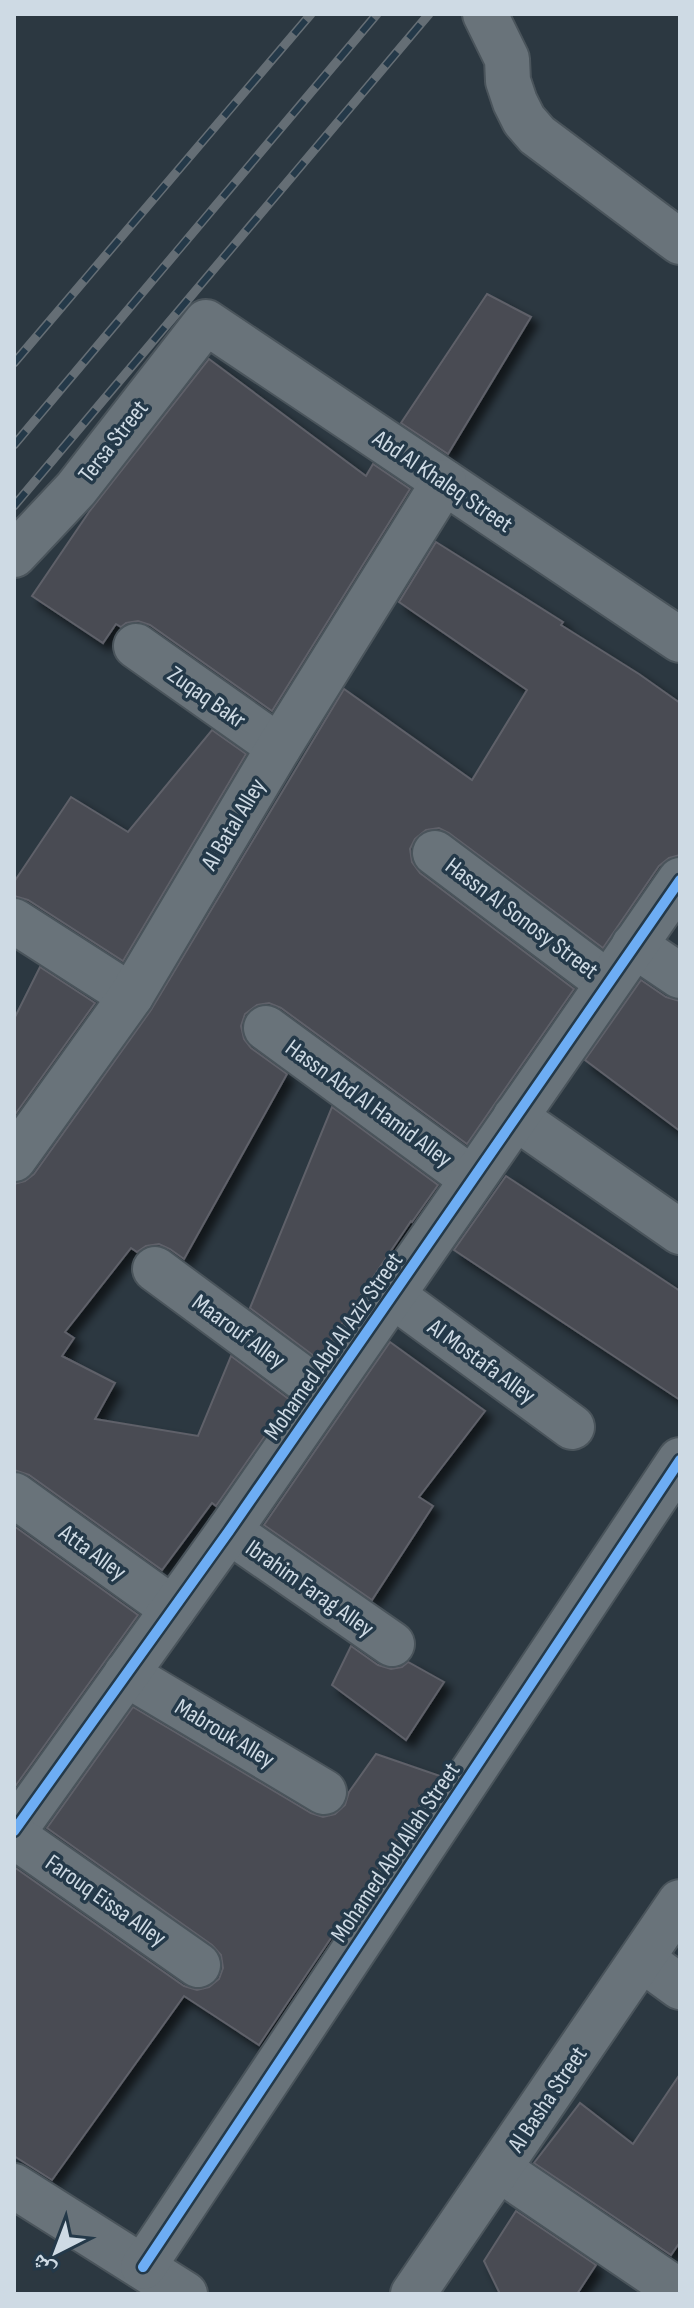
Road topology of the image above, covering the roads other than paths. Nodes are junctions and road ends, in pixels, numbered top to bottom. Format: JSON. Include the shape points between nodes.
{"nodes":[{"id":1,"x":485,"y":14,"type":"edge"},
{"id":2,"x":680,"y":242,"type":"edge"},
{"id":3,"x":206,"y":322,"type":"joint"},
{"id":4,"x":444,"y":482,"type":"junction"},
{"id":5,"x":14,"y":555,"type":"edge"},
{"id":6,"x":680,"y":640,"type":"edge"},
{"id":7,"x":136,"y":646,"type":"dead end"},
{"id":8,"x":279,"y":747,"type":"junction"},
{"id":9,"x":435,"y":853,"type":"dead end"},
{"id":10,"x":680,"y":880,"type":"edge"},
{"id":11,"x":14,"y":921,"type":"edge"},
{"id":12,"x":634,"y":945,"type":"junction"},
{"id":13,"x":680,"y":976,"type":"edge"},
{"id":14,"x":608,"y":983,"type":"junction"},
{"id":15,"x":131,"y":996,"type":"junction"},
{"id":16,"x":266,"y":1028,"type":"dead end"},
{"id":17,"x":515,"y":1117,"type":"junction"},
{"id":18,"x":14,"y":1159,"type":"edge"},
{"id":19,"x":472,"y":1179,"type":"junction"},
{"id":20,"x":680,"y":1232,"type":"edge"},
{"id":21,"x":155,"y":1269,"type":"dead end"},
{"id":22,"x":392,"y":1295,"type":"junction"},
{"id":23,"x":324,"y":1394,"type":"junction"},
{"id":24,"x":572,"y":1427,"type":"dead end"},
{"id":25,"x":680,"y":1460,"type":"edge"},
{"id":26,"x":14,"y":1495,"type":"edge"},
{"id":27,"x":229,"y":1531,"type":"junction"},
{"id":28,"x":173,"y":1609,"type":"junction"},
{"id":29,"x":392,"y":1644,"type":"dead end"},
{"id":30,"x":126,"y":1674,"type":"junction"},
{"id":31,"x":324,"y":1792,"type":"dead end"},
{"id":32,"x":17,"y":1823,"type":"edge"},
{"id":33,"x":680,"y":1902,"type":"edge"},
{"id":34,"x":643,"y":1960,"type":"junction"},
{"id":35,"x":198,"y":1965,"type":"dead end"},
{"id":36,"x":680,"y":1987,"type":"edge"},
{"id":37,"x":499,"y":2169,"type":"junction"},
{"id":38,"x":14,"y":2186,"type":"edge"},
{"id":39,"x":143,"y":2267,"type":"junction"},
{"id":40,"x":680,"y":2292,"type":"edge"},
{"id":41,"x":185,"y":2294,"type":"edge"},
{"id":42,"x":413,"y":2294,"type":"edge"}],
"edges":[{"from":1,"to":2,"type":"street","via":[[507,59],[508,81],[524,120]]},
{"from":3,"to":4,"type":"street","name":"Abd Al Khaleq Street"},
{"from":3,"to":5,"type":"street","name":"Tersa Street","via":[[76,489]]},
{"from":4,"to":6,"type":"street","name":"Abd Al Khaleq Street"},
{"from":4,"to":8,"type":"street","name":"Al Batal Alley"},
{"from":7,"to":8,"type":"street","name":"Zuqaq Bakr"},
{"from":8,"to":15,"type":"street","name":"Al Batal Alley"},
{"from":9,"to":14,"type":"street","name":"Hassn Al Sonosy Street"},
{"from":10,"to":12,"type":"street","name":"Mohamed Abd Al Aziz Street"},
{"from":11,"to":15,"type":"street"},
{"from":12,"to":13,"type":"street"},
{"from":12,"to":14,"type":"street","name":"Mohamed Abd Al Aziz Street"},
{"from":14,"to":17,"type":"street","name":"Mohamed Abd Al Aziz Street"},
{"from":15,"to":18,"type":"street","name":"Al Batal Alley"},
{"from":16,"to":19,"type":"street","name":"Hassn Abd Al Hamid Alley"},
{"from":17,"to":19,"type":"street","name":"Mohamed Abd Al Aziz Street"},
{"from":17,"to":20,"type":"street"},
{"from":19,"to":22,"type":"street","name":"Mohamed Abd Al Aziz Street"},
{"from":21,"to":23,"type":"street","name":"Maarouf Alley"},
{"from":22,"to":23,"type":"street","name":"Mohamed Abd Al Aziz Street"},
{"from":22,"to":24,"type":"street","name":"Al Mostafa Alley"},
{"from":23,"to":27,"type":"street","name":"Mohamed Abd Al Aziz Street"},
{"from":25,"to":39,"type":"street","name":"Mohamed Abd Allah Street"},
{"from":26,"to":28,"type":"street","name":"Atta Alley"},
{"from":27,"to":28,"type":"street","name":"Mohamed Abd Al Aziz Street"},
{"from":27,"to":29,"type":"street","name":"Ibrahim Farag Alley"},
{"from":28,"to":30,"type":"street","name":"Mohamed Abd Al Aziz Street"},
{"from":30,"to":31,"type":"street","name":"Mabrouk Alley"},
{"from":30,"to":32,"type":"street","name":"Mohamed Abd Al Aziz Street"},
{"from":32,"to":35,"type":"street","name":"Farouq Eissa Alley"},
{"from":33,"to":34,"type":"street","name":"Al Basha Street"},
{"from":34,"to":36,"type":"street"},
{"from":34,"to":37,"type":"street","name":"Al Basha Street"},
{"from":37,"to":40,"type":"street"},
{"from":37,"to":42,"type":"street","name":"Al Basha Street"},
{"from":38,"to":39,"type":"street"},
{"from":39,"to":41,"type":"street"}]}
